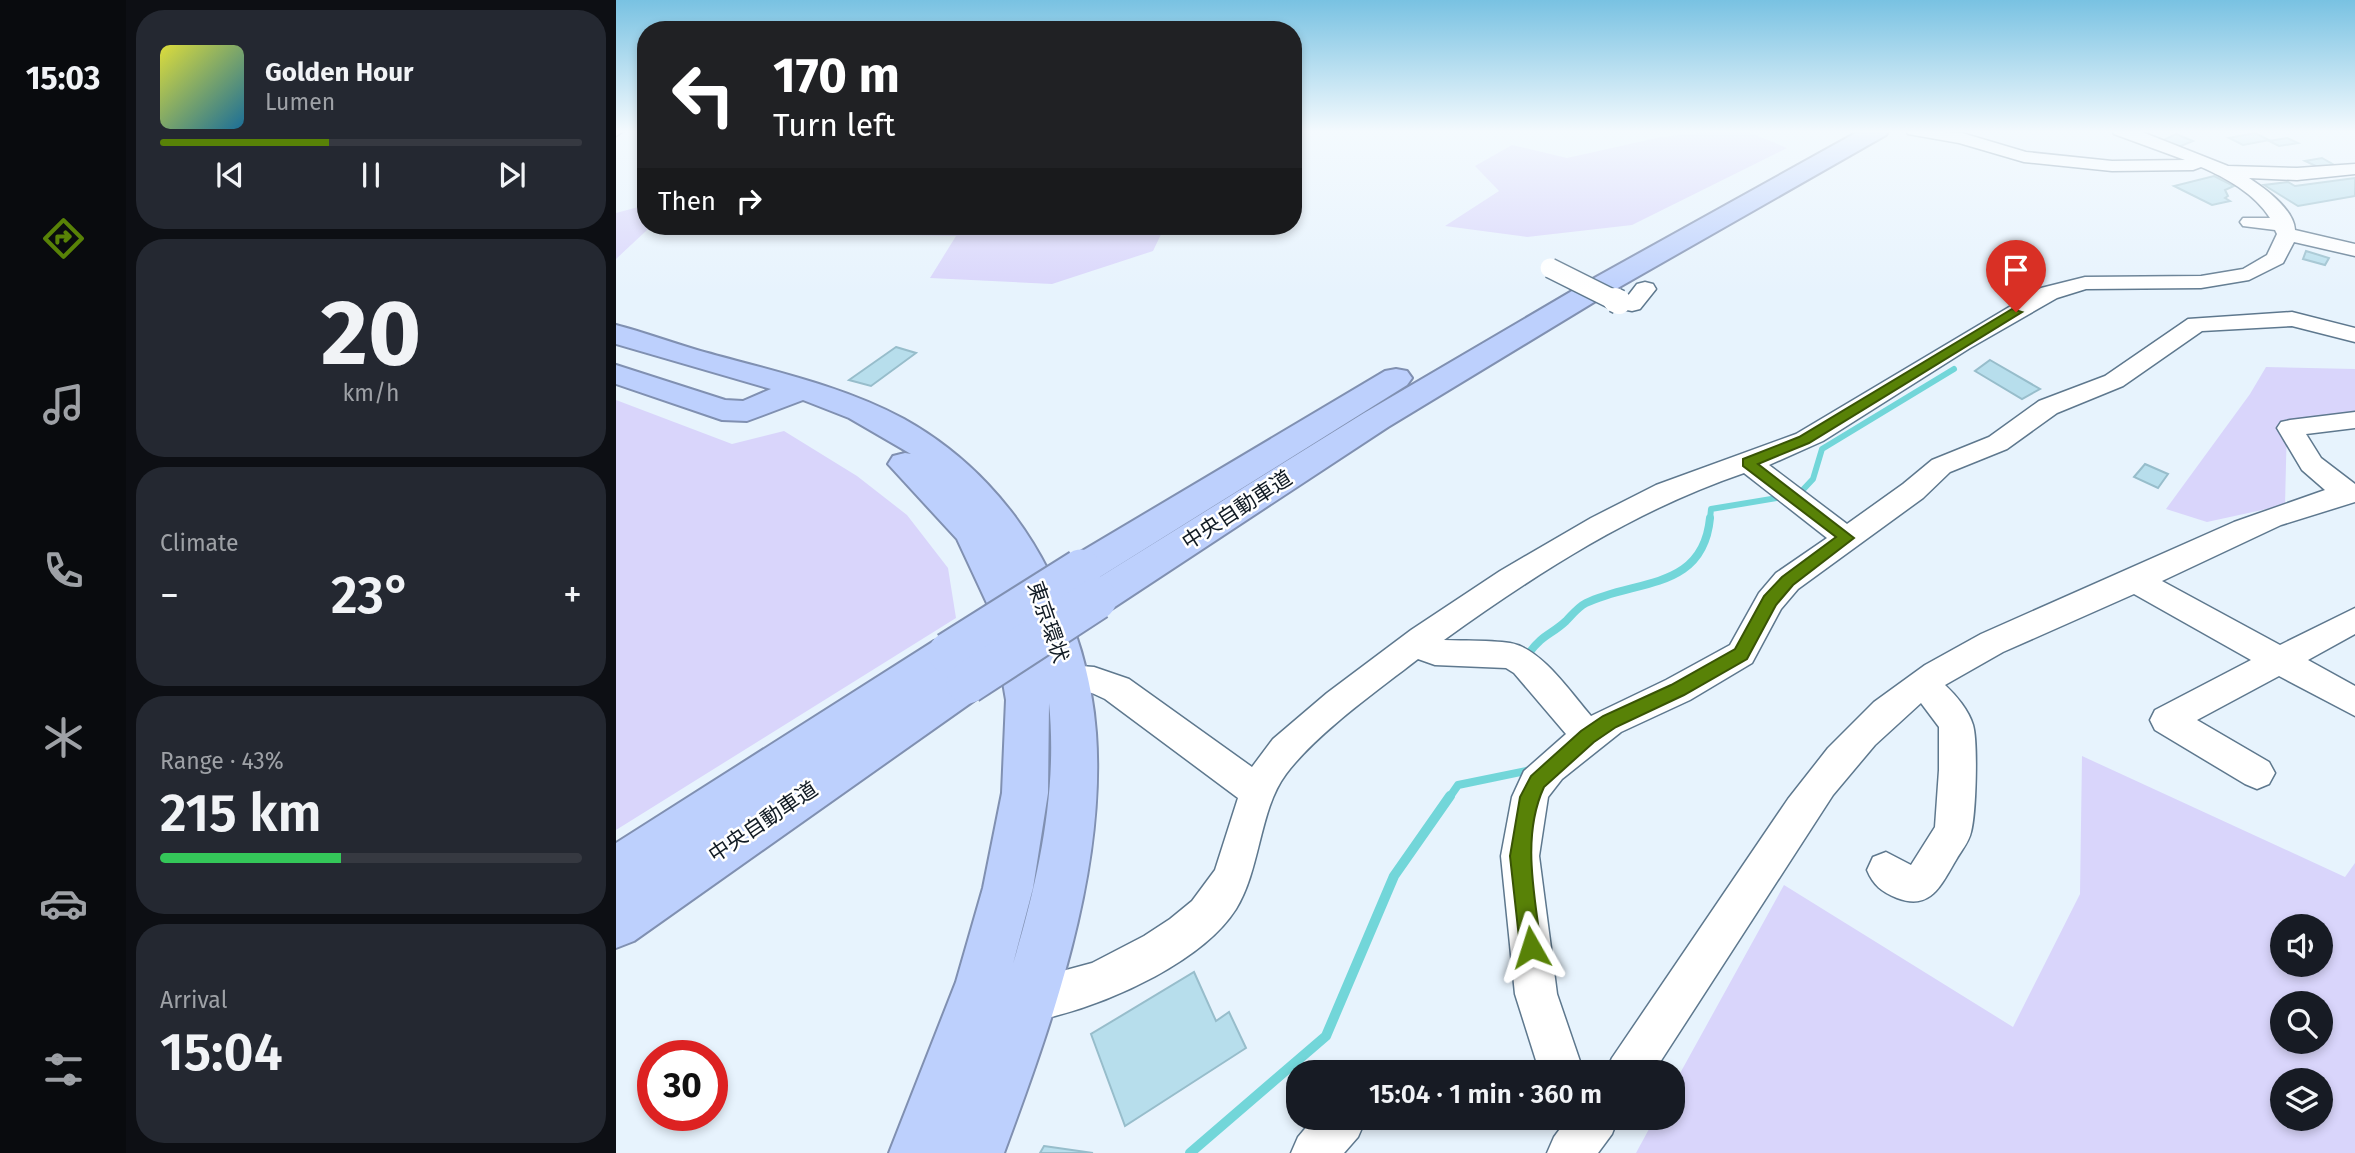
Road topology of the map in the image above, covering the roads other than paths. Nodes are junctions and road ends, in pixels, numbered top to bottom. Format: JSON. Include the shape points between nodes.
{"nodes":[{"id":1,"x":1744,"y":184,"type":"edge"},
{"id":2,"x":1783,"y":184,"type":"edge"},
{"id":3,"x":2243,"y":184,"type":"edge"},
{"id":4,"x":2250,"y":222,"type":"dead end"},
{"id":5,"x":2286,"y":230,"type":"junction"},
{"id":6,"x":2355,"y":250,"type":"edge"},
{"id":7,"x":1550,"y":268,"type":"dead end"},
{"id":8,"x":1645,"y":289,"type":"dead end"},
{"id":9,"x":616,"y":334,"type":"edge"},
{"id":10,"x":2355,"y":335,"type":"edge"},
{"id":11,"x":616,"y":354,"type":"edge"},
{"id":12,"x":616,"y":374,"type":"edge"},
{"id":13,"x":786,"y":401,"type":"junction"},
{"id":14,"x":2355,"y":420,"type":"edge"},
{"id":15,"x":1748,"y":463,"type":"junction"},
{"id":16,"x":2352,"y":494,"type":"edge"},
{"id":17,"x":1847,"y":538,"type":"junction"},
{"id":18,"x":2136,"y":581,"type":"junction"},
{"id":19,"x":1088,"y":584,"type":"junction"},
{"id":20,"x":2355,"y":620,"type":"edge"},
{"id":21,"x":1417,"y":645,"type":"junction"},
{"id":22,"x":2278,"y":661,"type":"junction"},
{"id":23,"x":958,"y":668,"type":"junction"},
{"id":24,"x":1067,"y":678,"type":"junction"},
{"id":25,"x":1922,"y":684,"type":"junction"},
{"id":26,"x":2355,"y":702,"type":"edge"},
{"id":27,"x":1588,"y":736,"type":"junction"},
{"id":28,"x":2257,"y":773,"type":"dead end"},
{"id":29,"x":1258,"y":792,"type":"junction"},
{"id":30,"x":616,"y":870,"type":"edge"},
{"id":31,"x":1886,"y":870,"type":"dead end"},
{"id":32,"x":616,"y":923,"type":"edge"},
{"id":33,"x":1002,"y":1002,"type":"junction"},
{"id":34,"x":1558,"y":1060,"type":"edge"},
{"id":35,"x":1636,"y":1060,"type":"edge"},
{"id":36,"x":919,"y":1153,"type":"edge"},
{"id":37,"x":974,"y":1153,"type":"edge"}],
"edges":[{"from":1,"to":19,"type":"highway","name":"中央自動車道","via":[[1315,426]]},
{"from":2,"to":19,"type":"highway","name":"中央自動車道"},
{"from":3,"to":5,"type":"street","via":[[2263,196]]},
{"from":4,"to":5,"type":"street"},
{"from":5,"to":6,"type":"street"},
{"from":5,"to":15,"type":"street","via":[[2276,259],[2265,268],[2237,277],[2202,282],[2085,283],[2049,293],[1804,440]]},
{"from":7,"to":8,"type":"street","bridge":true,"via":[[1619,302],[1632,304]]},
{"from":9,"to":13,"type":"highway","name":"東京環状"},
{"from":10,"to":17,"type":"street","via":[[2292,319],[2196,324],[2114,381],[2049,407],[1998,443],[1941,466]]},
{"from":11,"to":13,"type":"highway","name":"東京環状"},
{"from":12,"to":13,"type":"highway","via":[[755,421],[774,418]]},
{"from":13,"to":24,"type":"highway","name":"東京環状","via":[[848,405],[894,427],[933,453],[980,495],[1009,532],[1034,579]]},
{"from":13,"to":33,"type":"highway","name":"東京環状","via":[[892,455],[941,494],[962,517],[996,572],[1018,632],[1028,701],[1026,772],[1010,877]]},
{"from":14,"to":16,"type":"street","via":[[2290,428],[2311,464]]},
{"from":15,"to":17,"type":"street"},
{"from":15,"to":21,"type":"street","via":[[1650,499],[1507,582]]},
{"from":16,"to":18,"type":"street","via":[[2241,532]]},
{"from":17,"to":27,"type":"street","via":[[1787,581],[1770,601],[1741,654]]},
{"from":18,"to":22,"type":"street"},
{"from":18,"to":25,"type":"street","via":[[2083,601]]},
{"from":19,"to":23,"type":"highway","name":"中央自動車道","bridge":true},
{"from":20,"to":22,"type":"street"},
{"from":21,"to":27,"type":"street","via":[[1435,652],[1511,656],[1525,664]]},
{"from":21,"to":29,"type":"street","via":[[1352,692],[1291,745],[1271,766]]},
{"from":22,"to":26,"type":"street"},
{"from":22,"to":28,"type":"street","via":[[2167,720]]},
{"from":23,"to":30,"type":"highway","name":"中央自動車道"},
{"from":23,"to":32,"type":"highway","name":"中央自動車道"},
{"from":24,"to":29,"type":"street","via":[[1094,680],[1117,689]]},
{"from":24,"to":33,"type":"highway","name":"東京環状","via":[[1074,755],[1058,887]]},
{"from":25,"to":31,"type":"street","via":[[1956,725],[1953,831],[1917,884],[1903,882]]},
{"from":25,"to":35,"type":"street","via":[[1861,735],[1817,789]]},
{"from":27,"to":34,"type":"street","via":[[1537,782],[1520,856],[1536,994]]},
{"from":29,"to":33,"type":"street","via":[[1239,857],[1221,897],[1203,918],[1174,941],[1108,977],[1073,991]]},
{"from":33,"to":36,"type":"highway","name":"東京環状"},
{"from":33,"to":37,"type":"highway","name":"東京環状","via":[[1003,1079]]}]}
